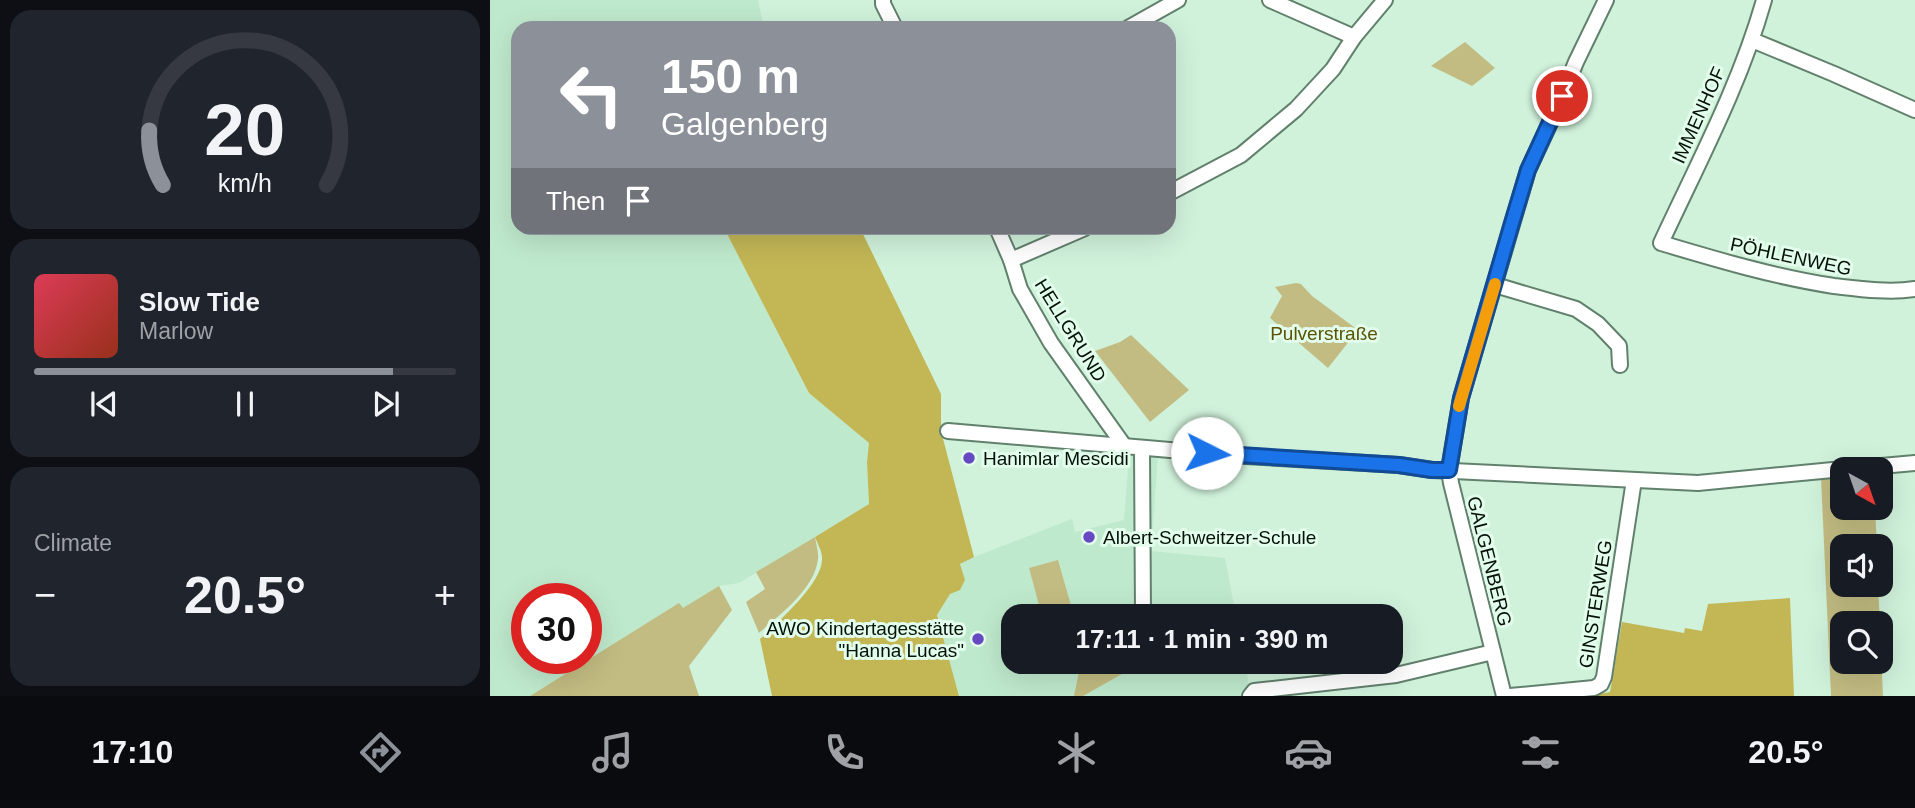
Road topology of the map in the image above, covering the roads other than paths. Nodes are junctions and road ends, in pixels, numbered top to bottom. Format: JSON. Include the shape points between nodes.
{"nodes":[{"id":1,"x":883,"y":0,"type":"edge"},
{"id":2,"x":1178,"y":0,"type":"edge"},
{"id":3,"x":1270,"y":0,"type":"edge"},
{"id":4,"x":1385,"y":0,"type":"edge"},
{"id":5,"x":1606,"y":0,"type":"edge"},
{"id":6,"x":1764,"y":0,"type":"edge"},
{"id":7,"x":892,"y":21,"type":"edge"},
{"id":8,"x":1140,"y":21,"type":"edge"},
{"id":9,"x":1752,"y":40,"type":"junction"},
{"id":10,"x":1352,"y":41,"type":"junction"},
{"id":11,"x":1915,"y":110,"type":"edge"},
{"id":12,"x":1176,"y":189,"type":"edge"},
{"id":13,"x":1000,"y":235,"type":"edge"},
{"id":14,"x":1069,"y":235,"type":"edge"},
{"id":15,"x":1661,"y":243,"type":"joint"},
{"id":16,"x":1011,"y":260,"type":"junction"},
{"id":17,"x":1495,"y":285,"type":"junction"},
{"id":18,"x":1915,"y":289,"type":"edge"},
{"id":19,"x":1620,"y":365,"type":"dead end"},
{"id":20,"x":948,"y":430,"type":"dead end"},
{"id":21,"x":1125,"y":447,"type":"junction"},
{"id":22,"x":1142,"y":448,"type":"junction"},
{"id":23,"x":1915,"y":463,"type":"edge"},
{"id":24,"x":1894,"y":465,"type":"edge"},
{"id":25,"x":1449,"y":470,"type":"junction"},
{"id":26,"x":1830,"y":470,"type":"edge"},
{"id":27,"x":1634,"y":480,"type":"junction"},
{"id":28,"x":1143,"y":604,"type":"edge"},
{"id":29,"x":1493,"y":652,"type":"junction"},
{"id":30,"x":1251,"y":696,"type":"edge"},
{"id":31,"x":1504,"y":696,"type":"edge"},
{"id":32,"x":1510,"y":696,"type":"edge"}],
"edges":[{"from":1,"to":7,"type":"street"},
{"from":2,"to":8,"type":"street"},
{"from":3,"to":10,"type":"street"},
{"from":4,"to":10,"type":"street"},
{"from":5,"to":17,"type":"street","name":"GALGENBERG","via":[[1528,170]]},
{"from":6,"to":9,"type":"street","name":"IMMENHOF"},
{"from":9,"to":11,"type":"street"},
{"from":9,"to":15,"type":"street","name":"IMMENHOF"},
{"from":10,"to":12,"type":"street","via":[[1334,69],[1253,146]]},
{"from":13,"to":16,"type":"street","name":"HELLGRUND"},
{"from":14,"to":16,"type":"street"},
{"from":15,"to":18,"type":"street","name":"PÖHLENWEG","via":[[1793,279],[1864,290]]},
{"from":16,"to":21,"type":"street","name":"HELLGRUND","via":[[1020,289],[1051,343]]},
{"from":17,"to":19,"type":"street","via":[[1576,309],[1619,346]]},
{"from":17,"to":25,"type":"street","name":"GALGENBERG","via":[[1461,398]]},
{"from":20,"to":21,"type":"street"},
{"from":21,"to":22,"type":"street"},
{"from":22,"to":25,"type":"street"},
{"from":22,"to":28,"type":"street"},
{"from":23,"to":24,"type":"street"},
{"from":25,"to":27,"type":"street"},
{"from":25,"to":29,"type":"street","name":"GALGENBERG"},
{"from":26,"to":27,"type":"street","via":[[1698,483]]},
{"from":27,"to":32,"type":"street","name":"GINSTERWEG","via":[[1601,684]]},
{"from":29,"to":30,"type":"street","via":[[1396,675],[1254,691]]},
{"from":29,"to":31,"type":"street","name":"GALGENBERG"}]}
